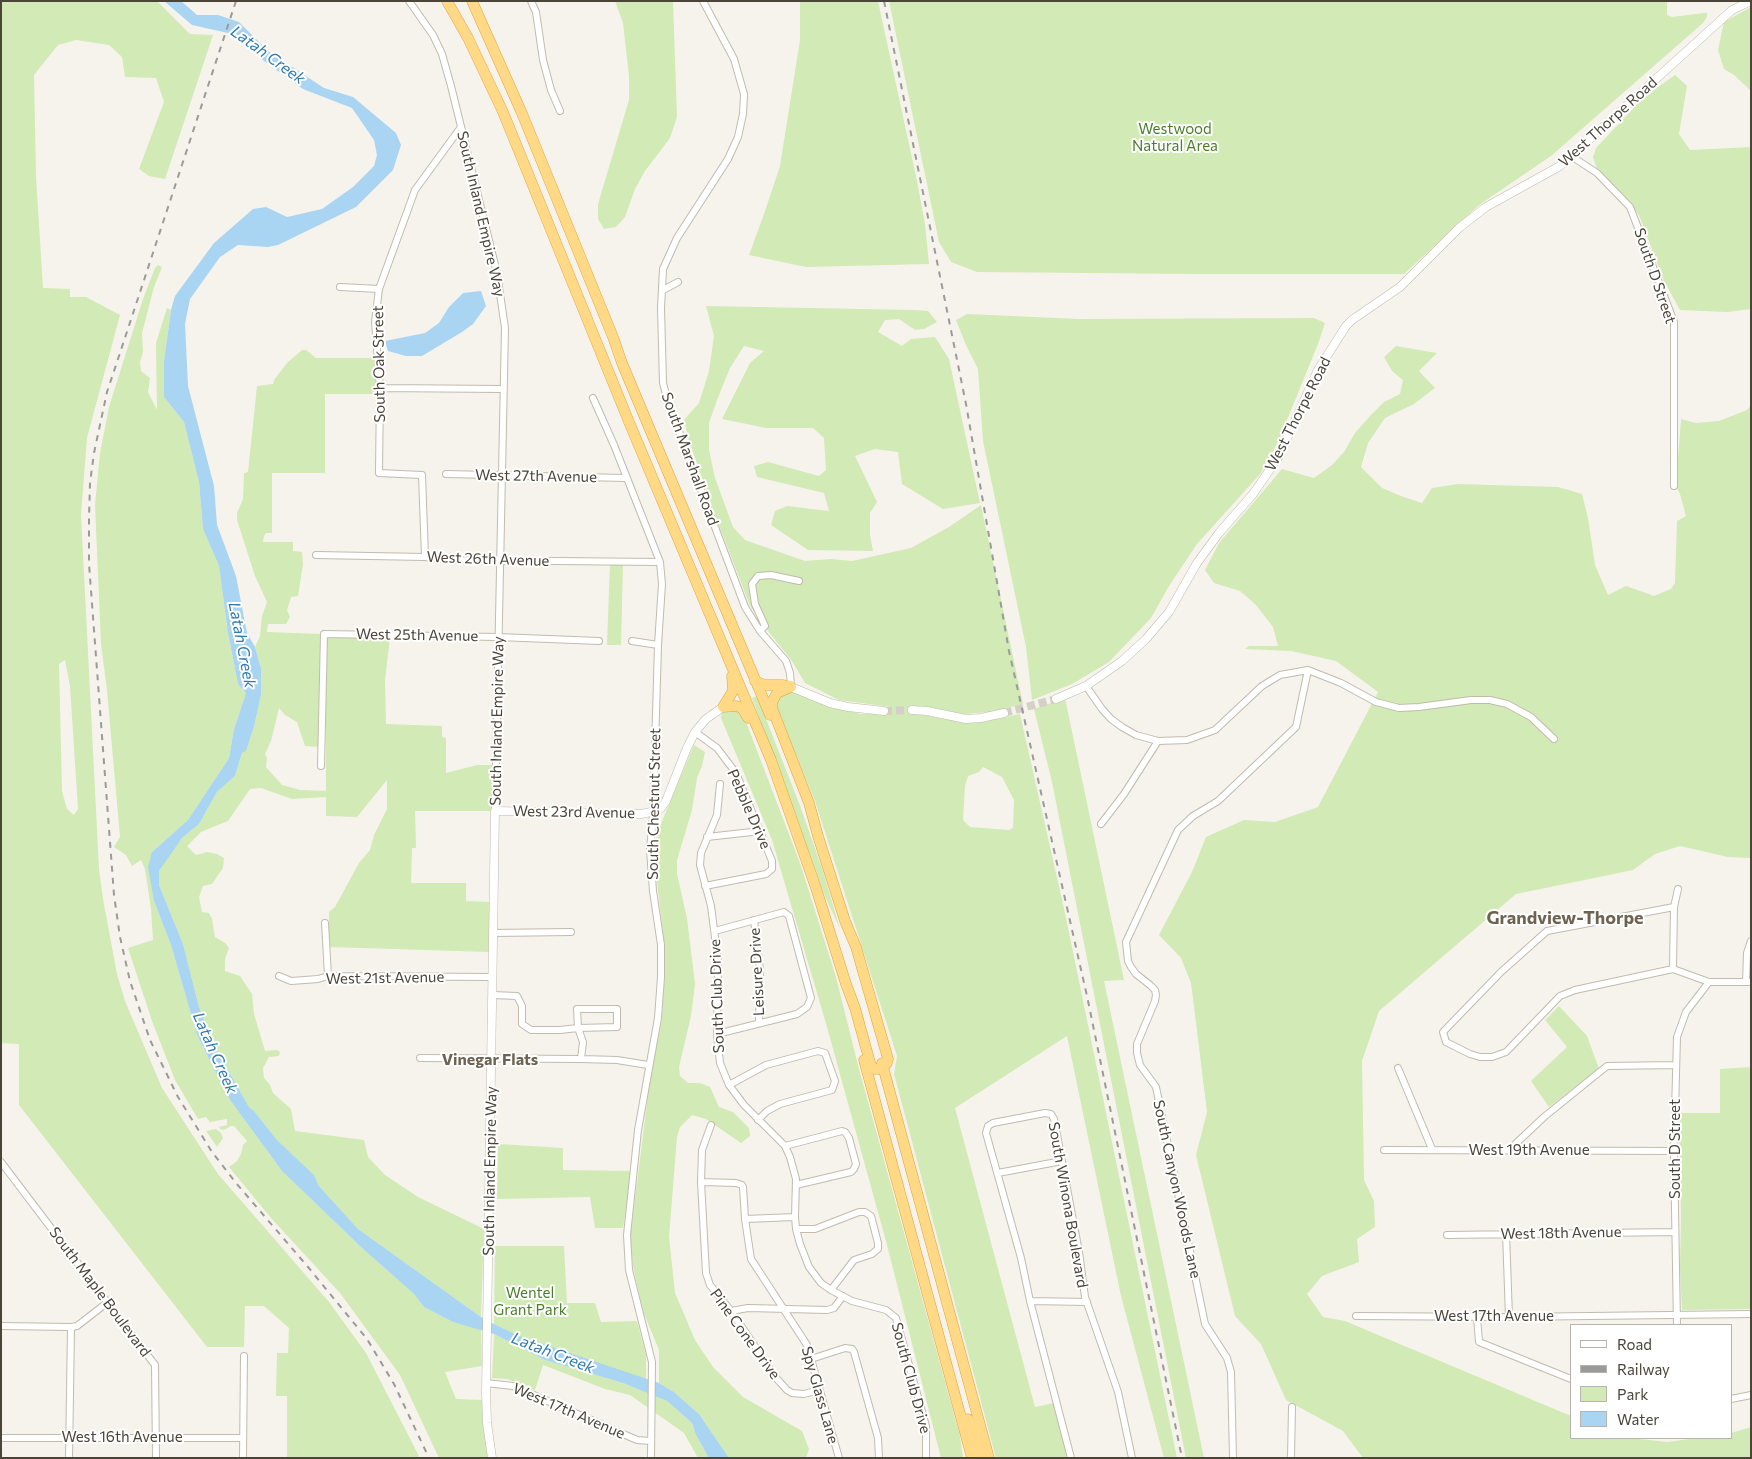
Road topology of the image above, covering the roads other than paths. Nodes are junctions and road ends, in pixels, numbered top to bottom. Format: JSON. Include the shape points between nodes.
{"nodes":[{"id":1,"x":409,"y":1,"type":"edge"},
{"id":2,"x":447,"y":1,"type":"edge"},
{"id":3,"x":472,"y":1,"type":"edge"},
{"id":4,"x":531,"y":1,"type":"edge"},
{"id":5,"x":703,"y":1,"type":"edge"},
{"id":6,"x":1751,"y":1,"type":"edge"},
{"id":7,"x":560,"y":111,"type":"dead end"},
{"id":8,"x":461,"y":127,"type":"junction"},
{"id":9,"x":1571,"y":156,"type":"junction"},
{"id":10,"x":678,"y":282,"type":"dead end"},
{"id":11,"x":574,"y":285,"type":"junction"},
{"id":12,"x":340,"y":287,"type":"dead end"},
{"id":13,"x":379,"y":289,"type":"junction"},
{"id":14,"x":663,"y":290,"type":"junction"},
{"id":15,"x":622,"y":363,"type":"junction"},
{"id":16,"x":380,"y":388,"type":"junction"},
{"id":17,"x":503,"y":389,"type":"junction"},
{"id":18,"x":593,"y":398,"type":"dead end"},
{"id":19,"x":446,"y":474,"type":"dead end"},
{"id":20,"x":502,"y":475,"type":"junction"},
{"id":21,"x":626,"y":478,"type":"junction"},
{"id":22,"x":1674,"y":486,"type":"dead end"},
{"id":23,"x":316,"y":555,"type":"dead end"},
{"id":24,"x":425,"y":557,"type":"junction"},
{"id":25,"x":500,"y":560,"type":"junction"},
{"id":26,"x":660,"y":562,"type":"junction"},
{"id":27,"x":799,"y":581,"type":"dead end"},
{"id":28,"x":760,"y":631,"type":"junction"},
{"id":29,"x":498,"y":637,"type":"junction"},
{"id":30,"x":599,"y":642,"type":"dead end"},
{"id":31,"x":632,"y":642,"type":"dead end"},
{"id":32,"x":658,"y":645,"type":"junction"},
{"id":33,"x":728,"y":656,"type":"junction"},
{"id":34,"x":1308,"y":670,"type":"junction"},
{"id":35,"x":755,"y":681,"type":"junction"},
{"id":36,"x":1086,"y":686,"type":"junction"},
{"id":37,"x":791,"y":687,"type":"junction"},
{"id":38,"x":1056,"y":699,"type":"tunnel mouth"},
{"id":39,"x":723,"y":707,"type":"junction"},
{"id":40,"x":884,"y":710,"type":"tunnel mouth"},
{"id":41,"x":912,"y":710,"type":"tunnel mouth"},
{"id":42,"x":1004,"y":714,"type":"tunnel mouth"},
{"id":43,"x":695,"y":732,"type":"junction"},
{"id":44,"x":1554,"y":740,"type":"dead end"},
{"id":45,"x":1158,"y":741,"type":"junction"},
{"id":46,"x":321,"y":766,"type":"dead end"},
{"id":47,"x":720,"y":784,"type":"dead end"},
{"id":48,"x":495,"y":811,"type":"junction"},
{"id":49,"x":653,"y":812,"type":"junction"},
{"id":50,"x":1101,"y":824,"type":"dead end"},
{"id":51,"x":794,"y":825,"type":"junction"},
{"id":52,"x":761,"y":831,"type":"junction"},
{"id":53,"x":818,"y":836,"type":"junction"},
{"id":54,"x":708,"y":837,"type":"junction"},
{"id":55,"x":705,"y":886,"type":"junction"},
{"id":56,"x":1678,"y":889,"type":"dead end"},
{"id":57,"x":1674,"y":907,"type":"junction"},
{"id":58,"x":754,"y":920,"type":"junction"},
{"id":59,"x":325,"y":923,"type":"dead end"},
{"id":60,"x":715,"y":931,"type":"junction"},
{"id":61,"x":572,"y":932,"type":"dead end"},
{"id":62,"x":493,"y":933,"type":"junction"},
{"id":63,"x":1751,"y":941,"type":"edge"},
{"id":64,"x":1673,"y":969,"type":"junction"},
{"id":65,"x":279,"y":976,"type":"dead end"},
{"id":66,"x":328,"y":976,"type":"junction"},
{"id":67,"x":492,"y":977,"type":"junction"},
{"id":68,"x":1709,"y":982,"type":"junction"},
{"id":69,"x":1749,"y":982,"type":"edge"},
{"id":70,"x":846,"y":984,"type":"junction"},
{"id":71,"x":492,"y":995,"type":"junction"},
{"id":72,"x":759,"y":1023,"type":"junction"},
{"id":73,"x":578,"y":1028,"type":"junction"},
{"id":74,"x":717,"y":1034,"type":"junction"},
{"id":75,"x":420,"y":1058,"type":"dead end"},
{"id":76,"x":491,"y":1059,"type":"junction"},
{"id":77,"x":581,"y":1059,"type":"junction"},
{"id":78,"x":648,"y":1065,"type":"junction"},
{"id":79,"x":1676,"y":1065,"type":"junction"},
{"id":80,"x":884,"y":1068,"type":"junction"},
{"id":81,"x":1398,"y":1068,"type":"dead end"},
{"id":82,"x":729,"y":1085,"type":"junction"},
{"id":83,"x":758,"y":1120,"type":"junction"},
{"id":84,"x":711,"y":1125,"type":"dead end"},
{"id":85,"x":785,"y":1146,"type":"junction"},
{"id":86,"x":1432,"y":1149,"type":"junction"},
{"id":87,"x":1510,"y":1149,"type":"junction"},
{"id":88,"x":1384,"y":1150,"type":"dead end"},
{"id":89,"x":1674,"y":1151,"type":"junction"},
{"id":90,"x":1062,"y":1161,"type":"junction"},
{"id":91,"x":1,"y":1162,"type":"edge"},
{"id":92,"x":998,"y":1173,"type":"junction"},
{"id":93,"x":701,"y":1182,"type":"junction"},
{"id":94,"x":796,"y":1185,"type":"junction"},
{"id":95,"x":794,"y":1217,"type":"junction"},
{"id":96,"x":745,"y":1219,"type":"junction"},
{"id":97,"x":796,"y":1229,"type":"junction"},
{"id":98,"x":1675,"y":1232,"type":"junction"},
{"id":99,"x":1506,"y":1233,"type":"junction"},
{"id":100,"x":1447,"y":1235,"type":"dead end"},
{"id":101,"x":831,"y":1290,"type":"junction"},
{"id":102,"x":843,"y":1296,"type":"junction"},
{"id":103,"x":1030,"y":1301,"type":"junction"},
{"id":104,"x":108,"y":1302,"type":"junction"},
{"id":105,"x":1087,"y":1302,"type":"junction"},
{"id":106,"x":782,"y":1309,"type":"junction"},
{"id":107,"x":731,"y":1311,"type":"junction"},
{"id":108,"x":1751,"y":1314,"type":"edge"},
{"id":109,"x":1676,"y":1315,"type":"junction"},
{"id":110,"x":1356,"y":1316,"type":"dead end"},
{"id":111,"x":1477,"y":1317,"type":"junction"},
{"id":112,"x":1509,"y":1317,"type":"junction"},
{"id":113,"x":1677,"y":1324,"type":"edge"},
{"id":114,"x":1,"y":1326,"type":"edge"},
{"id":115,"x":71,"y":1327,"type":"junction"},
{"id":116,"x":244,"y":1356,"type":"dead end"},
{"id":117,"x":811,"y":1359,"type":"junction"},
{"id":118,"x":1570,"y":1379,"type":"edge"},
{"id":119,"x":486,"y":1383,"type":"junction"},
{"id":120,"x":819,"y":1390,"type":"junction"},
{"id":121,"x":1751,"y":1395,"type":"edge"},
{"id":122,"x":972,"y":1399,"type":"junction"},
{"id":123,"x":1732,"y":1399,"type":"edge"},
{"id":124,"x":957,"y":1401,"type":"junction"},
{"id":125,"x":1292,"y":1407,"type":"dead end"},
{"id":126,"x":155,"y":1436,"type":"junction"},
{"id":127,"x":69,"y":1437,"type":"junction"},
{"id":128,"x":1,"y":1438,"type":"edge"},
{"id":129,"x":243,"y":1438,"type":"junction"},
{"id":130,"x":651,"y":1441,"type":"junction"},
{"id":131,"x":69,"y":1458,"type":"edge"},
{"id":132,"x":156,"y":1458,"type":"edge"},
{"id":133,"x":243,"y":1458,"type":"edge"},
{"id":134,"x":492,"y":1458,"type":"edge"},
{"id":135,"x":651,"y":1458,"type":"edge"},
{"id":136,"x":838,"y":1458,"type":"edge"},
{"id":137,"x":879,"y":1458,"type":"edge"},
{"id":138,"x":926,"y":1458,"type":"edge"},
{"id":139,"x":972,"y":1458,"type":"edge"},
{"id":140,"x":981,"y":1458,"type":"edge"},
{"id":141,"x":989,"y":1458,"type":"edge"},
{"id":142,"x":994,"y":1458,"type":"edge"},
{"id":143,"x":1071,"y":1458,"type":"edge"},
{"id":144,"x":1132,"y":1458,"type":"edge"},
{"id":145,"x":1233,"y":1458,"type":"edge"},
{"id":146,"x":1291,"y":1458,"type":"edge"}],
"edges":[{"from":1,"to":8,"type":"street","name":"South Inland Empire Way","via":[[442,54]]},
{"from":2,"to":11,"type":"highway","via":[[503,112]]},
{"from":3,"to":15,"type":"highway","via":[[521,111]]},
{"from":4,"to":7,"type":"street","via":[[536,12],[543,60]]},
{"from":5,"to":14,"type":"street","name":"South Marshall Road","via":[[734,59],[744,94],[743,114],[738,137],[728,159],[677,238],[663,269]]},
{"from":6,"to":9,"type":"street","name":"West Thorpe Road","via":[[1732,10]]},
{"from":8,"to":13,"type":"street","name":"South Oak Street","via":[[415,190]]},
{"from":8,"to":17,"type":"street","name":"South Inland Empire Way","via":[[497,273],[504,328]]},
{"from":9,"to":22,"type":"street","name":"South D Street","via":[[1597,173],[1630,207],[1674,322]]},
{"from":9,"to":36,"type":"street","name":"West Thorpe Road","via":[[1560,166],[1486,207],[1459,228],[1400,287],[1346,326],[1318,370],[1278,458],[1197,563],[1169,612],[1122,661]]},
{"from":10,"to":14,"type":"street"},
{"from":11,"to":15,"type":"highway","via":[[587,286]]},
{"from":11,"to":33,"type":"highway","via":[[570,287],[570,294],[610,376]]},
{"from":12,"to":13,"type":"street"},
{"from":13,"to":16,"type":"street","name":"South Oak Street","via":[[375,322]]},
{"from":14,"to":28,"type":"street","name":"South Marshall Road","via":[[663,383],[668,402],[745,607]]},
{"from":15,"to":35,"type":"highway"},
{"from":16,"to":17,"type":"street"},
{"from":16,"to":24,"type":"street","name":"South Oak Street","via":[[379,473],[422,475]]},
{"from":17,"to":20,"type":"street","name":"South Inland Empire Way"},
{"from":18,"to":21,"type":"street","name":"South Chestnut Street"},
{"from":19,"to":20,"type":"street","name":"West 27th Avenue"},
{"from":20,"to":21,"type":"street","name":"West 27th Avenue"},
{"from":20,"to":25,"type":"street","name":"South Inland Empire Way"},
{"from":21,"to":26,"type":"street","name":"South Chestnut Street"},
{"from":23,"to":24,"type":"street","name":"West 26th Avenue"},
{"from":24,"to":25,"type":"street","name":"West 26th Avenue"},
{"from":25,"to":26,"type":"street","name":"West 26th Avenue"},
{"from":25,"to":29,"type":"street","name":"South Inland Empire Way"},
{"from":26,"to":32,"type":"street","name":"South Chestnut Street","via":[[662,584]]},
{"from":27,"to":28,"type":"street","via":[[771,575],[758,576],[752,584],[755,604],[765,626]]},
{"from":28,"to":37,"type":"street","name":"South Marshall Road","via":[[786,661]]},
{"from":29,"to":30,"type":"street","name":"West 25th Avenue"},
{"from":29,"to":46,"type":"street","name":"West 25th Avenue","via":[[324,634]]},
{"from":29,"to":48,"type":"street","name":"South Inland Empire Way"},
{"from":31,"to":32,"type":"street"},
{"from":32,"to":49,"type":"street","name":"South Chestnut Street"},
{"from":33,"to":39,"type":"highway","via":[[733,691]]},
{"from":33,"to":51,"type":"highway"},
{"from":34,"to":44,"type":"street","via":[[1376,702],[1399,708],[1471,700],[1507,704],[1532,717]]},
{"from":34,"to":45,"type":"street","via":[[1280,675],[1262,686],[1215,730],[1187,740]]},
{"from":34,"to":145,"type":"street","name":"South Canyon Woods Lane","via":[[1296,727],[1218,801],[1178,830],[1126,942],[1131,967],[1155,990],[1137,1052],[1140,1065],[1156,1087],[1205,1324],[1227,1358],[1231,1372]]},
{"from":35,"to":37,"type":"highway"},
{"from":35,"to":53,"type":"highway"},
{"from":36,"to":38,"type":"street","name":"West Thorpe Road"},
{"from":36,"to":45,"type":"street","via":[[1111,719],[1136,735]]},
{"from":37,"to":40,"type":"street","via":[[830,703]]},
{"from":37,"to":53,"type":"highway","via":[[777,693],[772,708],[809,803]]},
{"from":39,"to":43,"type":"street"},
{"from":39,"to":51,"type":"highway","via":[[736,706],[746,714]]},
{"from":41,"to":42,"type":"street","via":[[966,719]]},
{"from":43,"to":49,"type":"street","via":[[666,802]]},
{"from":43,"to":52,"type":"street","name":"Pebble Drive","via":[[717,748],[736,773]]},
{"from":45,"to":50,"type":"street"},
{"from":47,"to":54,"type":"street","name":"South Club Drive","via":[[717,815]]},
{"from":48,"to":49,"type":"street","name":"West 23rd Avenue"},
{"from":48,"to":62,"type":"street","name":"South Inland Empire Way"},
{"from":49,"to":78,"type":"street","name":"South Chestnut Street","via":[[650,864],[661,946],[661,977],[658,1018]]},
{"from":51,"to":70,"type":"highway"},
{"from":52,"to":54,"type":"street"},
{"from":52,"to":55,"type":"street","name":"Pebble Drive","via":[[772,860],[772,869],[766,874]]},
{"from":53,"to":80,"type":"highway","via":[[845,921]]},
{"from":54,"to":55,"type":"street","name":"South Club Drive","via":[[700,860]]},
{"from":55,"to":60,"type":"street","name":"South Club Drive"},
{"from":56,"to":57,"type":"street"},
{"from":57,"to":64,"type":"street"},
{"from":57,"to":64,"type":"street","via":[[1548,931],[1501,972],[1443,1032],[1446,1042],[1470,1054],[1492,1057],[1506,1052],[1560,996]]},
{"from":58,"to":60,"type":"street"},
{"from":58,"to":72,"type":"street","name":"Leisure Drive","via":[[760,970]]},
{"from":58,"to":72,"type":"street","via":[[784,912],[789,916],[810,992],[810,1003],[802,1012]]},
{"from":59,"to":66,"type":"street"},
{"from":60,"to":74,"type":"street","name":"South Club Drive","via":[[719,972]]},
{"from":61,"to":62,"type":"street"},
{"from":62,"to":67,"type":"street","name":"South Inland Empire Way"},
{"from":63,"to":69,"type":"street","via":[[1747,953]]},
{"from":64,"to":68,"type":"street"},
{"from":65,"to":66,"type":"street","name":"West 21st Avenue","via":[[291,981]]},
{"from":66,"to":67,"type":"street","name":"West 21st Avenue"},
{"from":67,"to":71,"type":"street","name":"South Inland Empire Way"},
{"from":68,"to":69,"type":"street"},
{"from":68,"to":79,"type":"street","name":"South D Street","via":[[1680,1025]]},
{"from":70,"to":80,"type":"highway","via":[[871,1066]]},
{"from":70,"to":124,"type":"highway"},
{"from":71,"to":73,"type":"street","via":[[518,996],[522,1006],[522,1024],[531,1030]]},
{"from":71,"to":76,"type":"street","name":"South Inland Empire Way"},
{"from":72,"to":74,"type":"street"},
{"from":73,"to":73,"type":"street","via":[[617,1027],[617,1009],[577,1009]]},
{"from":73,"to":77,"type":"street","via":[[583,1042]]},
{"from":74,"to":82,"type":"street","name":"South Club Drive","via":[[720,1063]]},
{"from":75,"to":76,"type":"street"},
{"from":76,"to":77,"type":"street"},
{"from":76,"to":119,"type":"street","name":"South Inland Empire Way"},
{"from":77,"to":78,"type":"street"},
{"from":78,"to":130,"type":"street","name":"South Chestnut Street","via":[[627,1235],[629,1270],[652,1362]]},
{"from":79,"to":87,"type":"street","via":[[1607,1066]]},
{"from":79,"to":89,"type":"street","name":"South D Street"},
{"from":80,"to":122,"type":"highway"},
{"from":81,"to":86,"type":"street"},
{"from":82,"to":83,"type":"street","name":"South Club Drive"},
{"from":82,"to":83,"type":"street","via":[[766,1065],[822,1051],[828,1056],[834,1088],[780,1104]]},
{"from":83,"to":85,"type":"street","name":"South Club Drive"},
{"from":84,"to":93,"type":"street","name":"Pine Cone Drive","via":[[702,1150]]},
{"from":85,"to":94,"type":"street","name":"South Club Drive"},
{"from":85,"to":94,"type":"street","via":[[838,1132],[845,1132],[849,1138],[856,1164],[851,1172]]},
{"from":86,"to":87,"type":"street","name":"West 19th Avenue"},
{"from":86,"to":88,"type":"street","name":"West 19th Avenue"},
{"from":87,"to":89,"type":"street","name":"West 19th Avenue"},
{"from":89,"to":98,"type":"street","name":"South D Street"},
{"from":90,"to":92,"type":"street"},
{"from":90,"to":92,"type":"street","name":"South Winona Boulevard","via":[[1054,1119],[1045,1113],[988,1126],[986,1133]]},
{"from":90,"to":105,"type":"street","name":"South Winona Boulevard"},
{"from":91,"to":104,"type":"street","name":"South Maple Boulevard"},
{"from":92,"to":103,"type":"street","name":"South Winona Boulevard"},
{"from":93,"to":96,"type":"street","name":"Spy Glass Lane","via":[[740,1184],[743,1187]]},
{"from":93,"to":107,"type":"street","name":"Pine Cone Drive","via":[[708,1279],[714,1292]]},
{"from":94,"to":95,"type":"street","name":"South Club Drive"},
{"from":95,"to":96,"type":"street"},
{"from":95,"to":97,"type":"street","name":"South Club Drive"},
{"from":96,"to":106,"type":"street","name":"Spy Glass Lane","via":[[751,1259]]},
{"from":97,"to":101,"type":"street","name":"South Club Drive","via":[[809,1267]]},
{"from":97,"to":101,"type":"street","via":[[816,1229],[859,1212],[871,1216],[878,1249],[854,1260]]},
{"from":98,"to":99,"type":"street","name":"West 18th Avenue"},
{"from":98,"to":109,"type":"street","name":"South D Street"},
{"from":99,"to":100,"type":"street","name":"West 18th Avenue"},
{"from":99,"to":112,"type":"street"},
{"from":101,"to":102,"type":"street","name":"South Club Drive"},
{"from":102,"to":106,"type":"street","via":[[832,1309]]},
{"from":102,"to":138,"type":"street","name":"South Club Drive","via":[[886,1310],[896,1318],[926,1426]]},
{"from":103,"to":105,"type":"street","name":"South Winona Boulevard"},
{"from":103,"to":143,"type":"street","name":"South Winona Boulevard"},
{"from":104,"to":115,"type":"street","via":[[77,1326]]},
{"from":104,"to":126,"type":"street","name":"South Maple Boulevard","via":[[155,1365]]},
{"from":105,"to":144,"type":"street","name":"South Winona Boulevard","via":[[1118,1392]]},
{"from":106,"to":107,"type":"street"},
{"from":106,"to":117,"type":"street","name":"Spy Glass Lane","via":[[804,1340]]},
{"from":107,"to":120,"type":"street","name":"Pine Cone Drive","via":[[787,1390],[804,1394]]},
{"from":108,"to":109,"type":"street","name":"West 17th Avenue"},
{"from":109,"to":112,"type":"street","name":"West 17th Avenue"},
{"from":109,"to":113,"type":"street","name":"South D Street"},
{"from":110,"to":111,"type":"street","name":"West 17th Avenue"},
{"from":111,"to":112,"type":"street","name":"West 17th Avenue"},
{"from":111,"to":118,"type":"street","via":[[1479,1342]]},
{"from":114,"to":115,"type":"street"},
{"from":115,"to":127,"type":"street"},
{"from":116,"to":129,"type":"street"},
{"from":117,"to":120,"type":"street","name":"Spy Glass Lane"},
{"from":117,"to":137,"type":"street","via":[[845,1348],[852,1349],[878,1438]]},
{"from":119,"to":130,"type":"street","name":"West 17th Avenue","via":[[513,1386],[637,1440]]},
{"from":119,"to":134,"type":"street","name":"South Inland Empire Way"},
{"from":120,"to":136,"type":"street","name":"Spy Glass Lane"},
{"from":121,"to":123,"type":"street"},
{"from":122,"to":141,"type":"highway"},
{"from":122,"to":142,"type":"highway","via":[[981,1412]]},
{"from":124,"to":139,"type":"highway"},
{"from":124,"to":140,"type":"highway","via":[[968,1417]]},
{"from":125,"to":146,"type":"street"},
{"from":126,"to":127,"type":"street","name":"West 16th Avenue"},
{"from":126,"to":129,"type":"street","name":"West 16th Avenue"},
{"from":126,"to":132,"type":"street","name":"South Maple Boulevard"},
{"from":127,"to":128,"type":"street","name":"West 16th Avenue"},
{"from":127,"to":131,"type":"street"},
{"from":129,"to":133,"type":"street"},
{"from":130,"to":135,"type":"street","name":"South Chestnut Street"}]}
